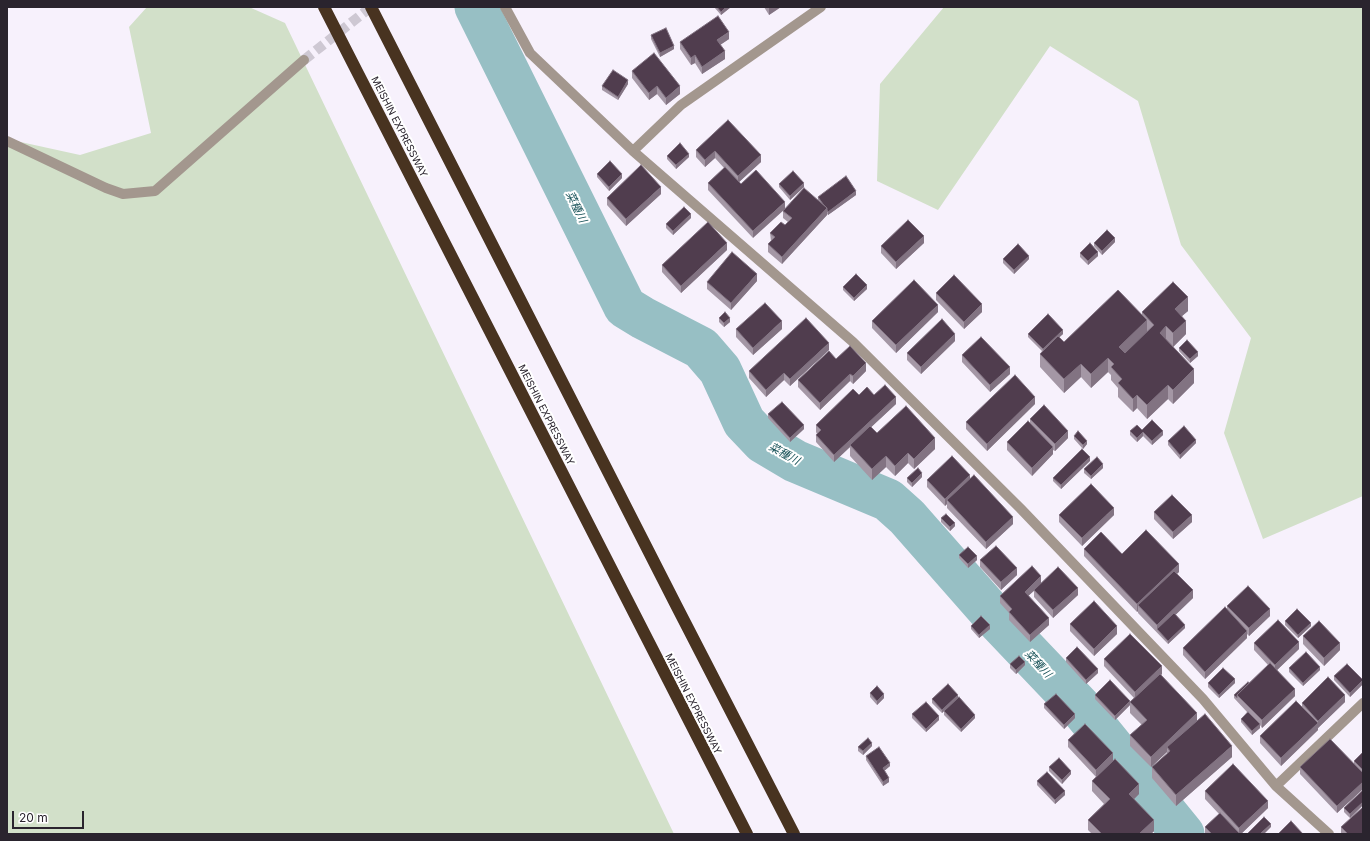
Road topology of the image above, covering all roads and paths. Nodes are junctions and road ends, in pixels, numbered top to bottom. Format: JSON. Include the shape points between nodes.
{"nodes":[{"id":1,"x":324,"y":7,"type":"edge"},
{"id":2,"x":372,"y":7,"type":"edge"},
{"id":3,"x":505,"y":7,"type":"edge"},
{"id":4,"x":821,"y":7,"type":"edge"},
{"id":5,"x":304,"y":60,"type":"tunnel mouth"},
{"id":6,"x":7,"y":141,"type":"edge"},
{"id":7,"x":634,"y":151,"type":"junction"},
{"id":8,"x":1363,"y":703,"type":"edge"},
{"id":9,"x":1276,"y":786,"type":"junction"},
{"id":10,"x":747,"y":834,"type":"edge"},
{"id":11,"x":794,"y":834,"type":"edge"},
{"id":12,"x":1329,"y":834,"type":"edge"}],
"edges":[{"from":1,"to":10,"type":"highway","name":"MEISHIN EXPRESSWAY"},
{"from":2,"to":11,"type":"highway"},
{"from":3,"to":7,"type":"street","via":[[530,53]]},
{"from":4,"to":7,"type":"street","via":[[681,104]]},
{"from":5,"to":6,"type":"street","via":[[155,191],[123,194]]},
{"from":7,"to":9,"type":"street","via":[[859,347],[1020,508],[1203,699]]},
{"from":8,"to":9,"type":"street"},
{"from":9,"to":12,"type":"street"}]}
